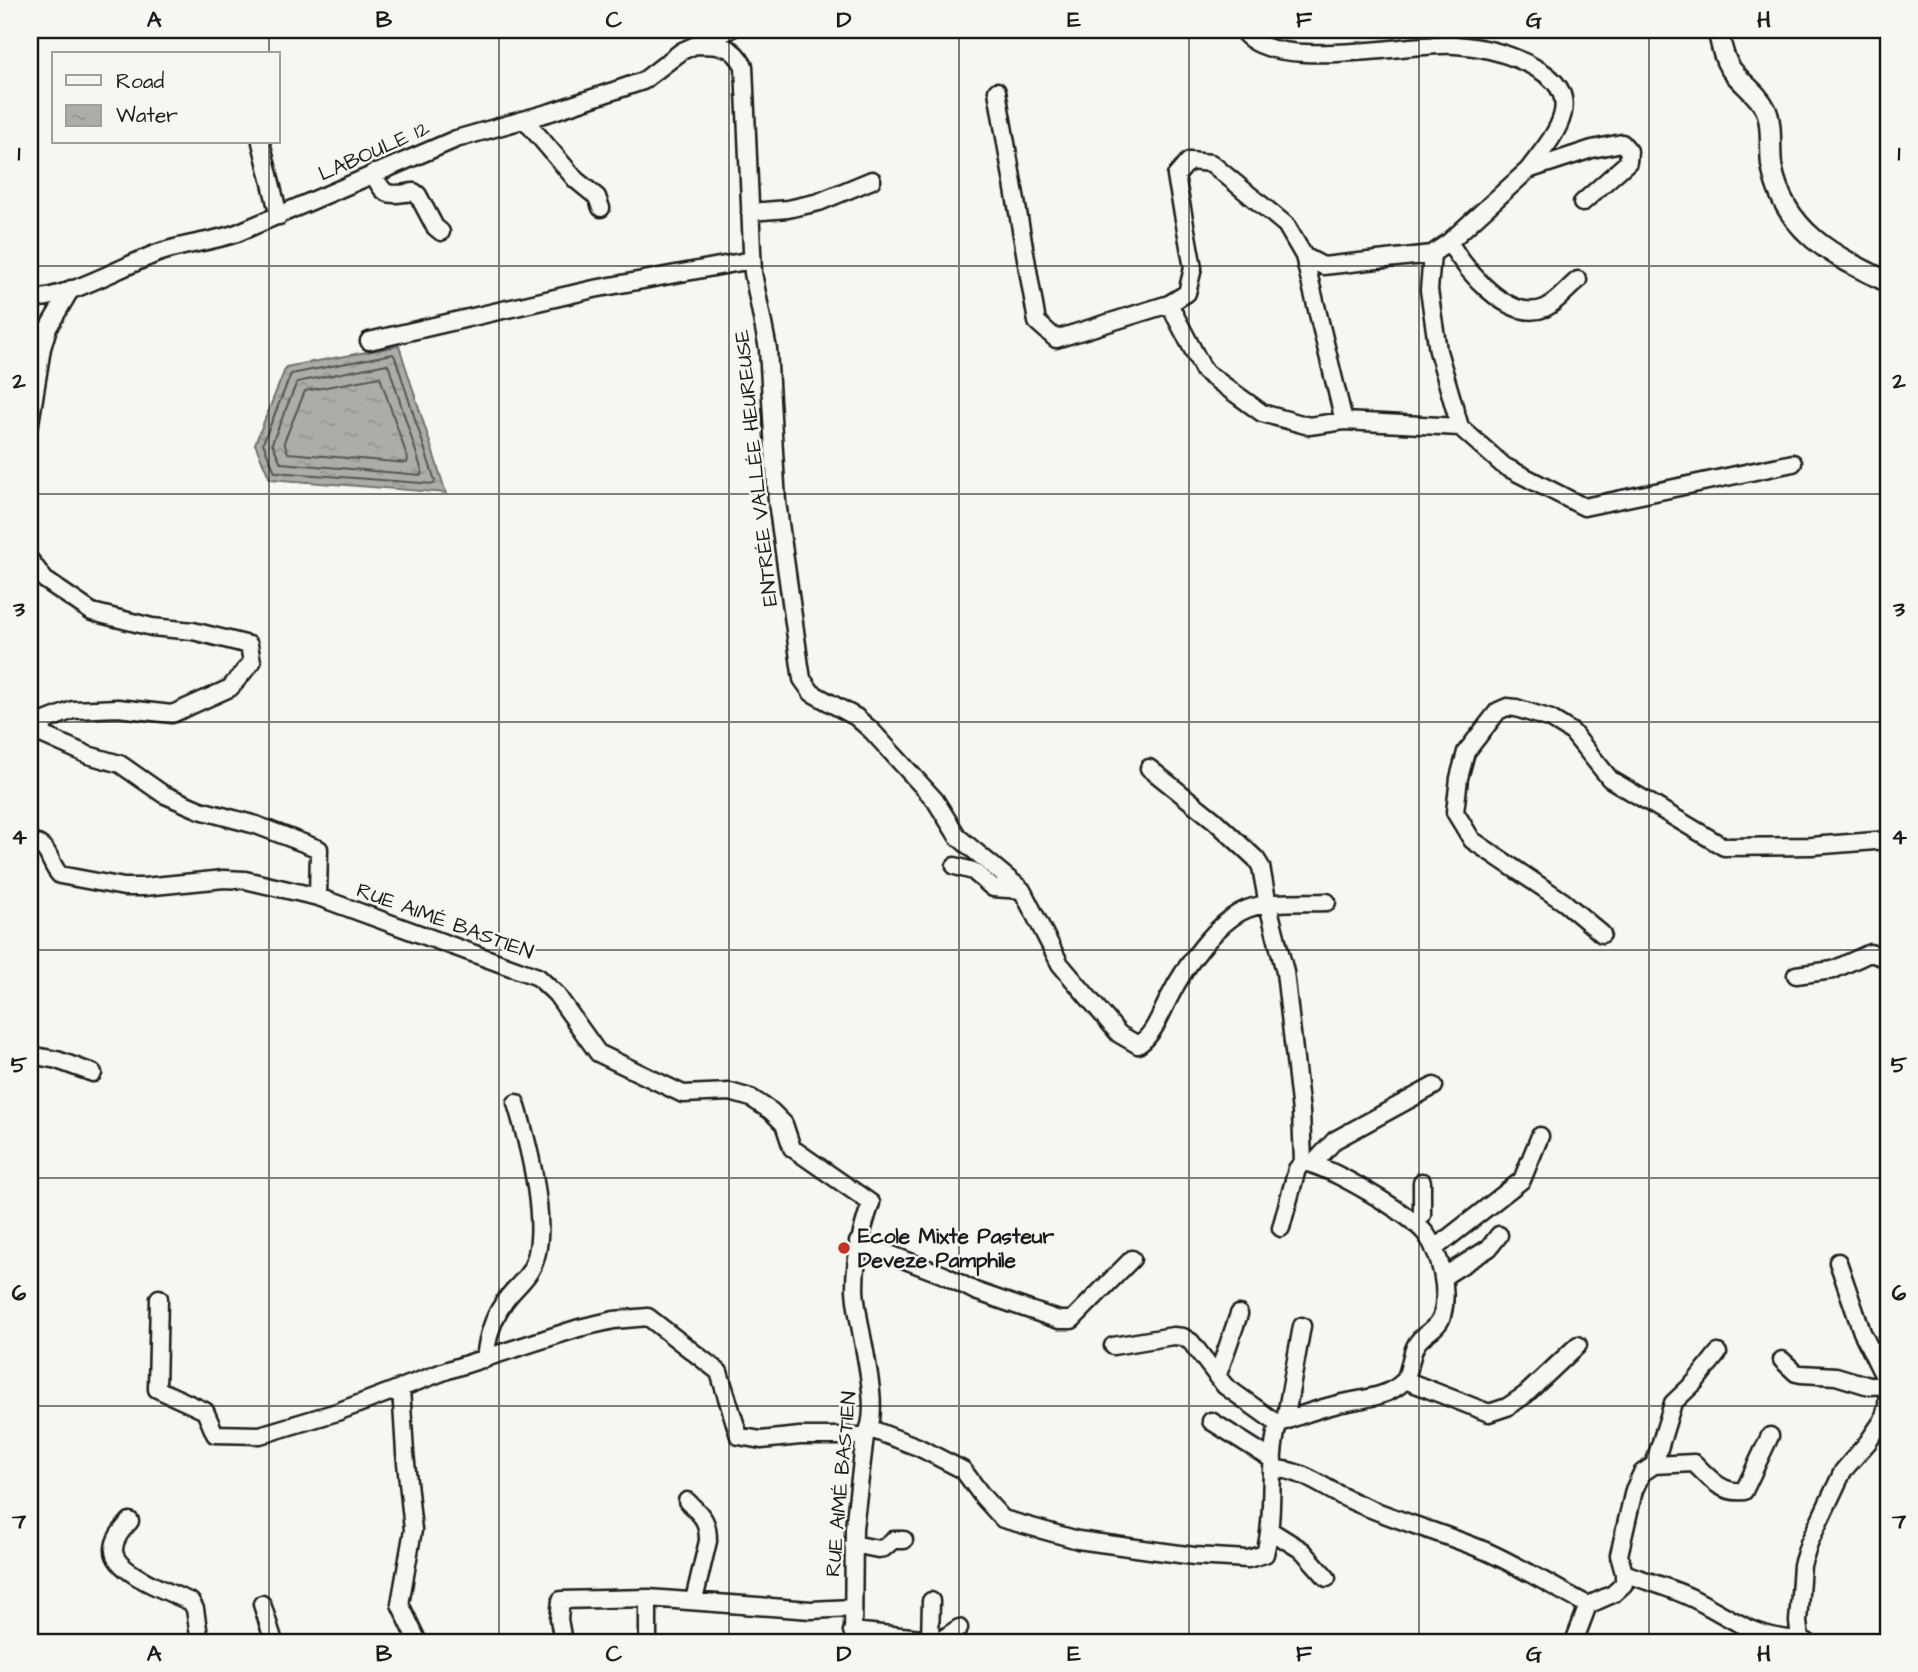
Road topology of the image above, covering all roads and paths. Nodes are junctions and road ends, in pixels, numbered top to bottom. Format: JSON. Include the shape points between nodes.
{"nodes":[{"id":1,"x":730,"y":30,"type":"edge"},
{"id":2,"x":1242,"y":30,"type":"edge"},
{"id":3,"x":1718,"y":30,"type":"edge"},
{"id":4,"x":697,"y":45,"type":"junction"},
{"id":5,"x":997,"y":91,"type":"dead end"},
{"id":6,"x":525,"y":120,"type":"junction"},
{"id":7,"x":261,"y":144,"type":"edge"},
{"id":8,"x":1528,"y":170,"type":"junction"},
{"id":9,"x":373,"y":173,"type":"junction"},
{"id":10,"x":873,"y":180,"type":"dead end"},
{"id":11,"x":1582,"y":203,"type":"dead end"},
{"id":12,"x":601,"y":208,"type":"dead end"},
{"id":13,"x":750,"y":212,"type":"junction"},
{"id":14,"x":279,"y":216,"type":"junction"},
{"id":15,"x":441,"y":232,"type":"dead end"},
{"id":16,"x":1449,"y":242,"type":"junction"},
{"id":17,"x":1432,"y":254,"type":"junction"},
{"id":18,"x":1304,"y":256,"type":"junction"},
{"id":19,"x":752,"y":260,"type":"junction"},
{"id":20,"x":1578,"y":280,"type":"dead end"},
{"id":21,"x":1888,"y":282,"type":"edge"},
{"id":22,"x":71,"y":289,"type":"junction"},
{"id":23,"x":33,"y":299,"type":"edge"},
{"id":24,"x":1169,"y":304,"type":"junction"},
{"id":25,"x":51,"y":319,"type":"junction"},
{"id":26,"x":369,"y":341,"type":"dead end"},
{"id":27,"x":1344,"y":421,"type":"junction"},
{"id":28,"x":30,"y":424,"type":"edge"},
{"id":29,"x":1460,"y":428,"type":"junction"},
{"id":30,"x":1793,"y":463,"type":"dead end"},
{"id":31,"x":30,"y":560,"type":"edge"},
{"id":32,"x":1149,"y":768,"type":"dead end"},
{"id":33,"x":1888,"y":840,"type":"edge"},
{"id":34,"x":30,"y":841,"type":"edge"},
{"id":35,"x":955,"y":866,"type":"dead end"},
{"id":36,"x":1022,"y":890,"type":"junction"},
{"id":37,"x":318,"y":897,"type":"junction"},
{"id":38,"x":1328,"y":902,"type":"dead end"},
{"id":39,"x":1268,"y":905,"type":"junction"},
{"id":40,"x":1602,"y":934,"type":"dead end"},
{"id":41,"x":1888,"y":959,"type":"edge"},
{"id":42,"x":1796,"y":975,"type":"dead end"},
{"id":43,"x":30,"y":1055,"type":"edge"},
{"id":44,"x":93,"y":1073,"type":"dead end"},
{"id":45,"x":1434,"y":1086,"type":"dead end"},
{"id":46,"x":516,"y":1103,"type":"dead end"},
{"id":47,"x":1540,"y":1136,"type":"dead end"},
{"id":48,"x":1309,"y":1163,"type":"junction"},
{"id":49,"x":1422,"y":1182,"type":"dead end"},
{"id":50,"x":1415,"y":1224,"type":"junction"},
{"id":51,"x":1281,"y":1228,"type":"dead end"},
{"id":52,"x":1499,"y":1234,"type":"dead end"},
{"id":53,"x":858,"y":1242,"type":"junction"},
{"id":54,"x":1434,"y":1249,"type":"junction"},
{"id":55,"x":1132,"y":1259,"type":"dead end"},
{"id":56,"x":1838,"y":1262,"type":"dead end"},
{"id":57,"x":1443,"y":1277,"type":"junction"},
{"id":58,"x":159,"y":1298,"type":"dead end"},
{"id":59,"x":1239,"y":1314,"type":"dead end"},
{"id":60,"x":1302,"y":1326,"type":"dead end"},
{"id":61,"x":1578,"y":1345,"type":"dead end"},
{"id":62,"x":1113,"y":1346,"type":"dead end"},
{"id":63,"x":1718,"y":1353,"type":"dead end"},
{"id":64,"x":485,"y":1359,"type":"junction"},
{"id":65,"x":1782,"y":1360,"type":"dead end"},
{"id":66,"x":1217,"y":1377,"type":"junction"},
{"id":67,"x":1405,"y":1380,"type":"junction"},
{"id":68,"x":1888,"y":1385,"type":"edge"},
{"id":69,"x":401,"y":1388,"type":"junction"},
{"id":70,"x":1888,"y":1393,"type":"edge"},
{"id":71,"x":1211,"y":1421,"type":"dead end"},
{"id":72,"x":1281,"y":1422,"type":"junction"},
{"id":73,"x":868,"y":1433,"type":"junction"},
{"id":74,"x":1770,"y":1436,"type":"dead end"},
{"id":75,"x":1273,"y":1464,"type":"junction"},
{"id":76,"x":1654,"y":1465,"type":"junction"},
{"id":77,"x":687,"y":1501,"type":"dead end"},
{"id":78,"x":130,"y":1521,"type":"dead end"},
{"id":79,"x":1271,"y":1531,"type":"junction"},
{"id":80,"x":904,"y":1540,"type":"dead end"},
{"id":81,"x":853,"y":1544,"type":"junction"},
{"id":82,"x":1624,"y":1573,"type":"junction"},
{"id":83,"x":1327,"y":1578,"type":"dead end"},
{"id":84,"x":649,"y":1598,"type":"junction"},
{"id":85,"x":694,"y":1600,"type":"junction"},
{"id":86,"x":931,"y":1601,"type":"dead end"},
{"id":87,"x":262,"y":1604,"type":"dead end"},
{"id":88,"x":1588,"y":1605,"type":"junction"},
{"id":89,"x":852,"y":1608,"type":"junction"},
{"id":90,"x":959,"y":1628,"type":"dead end"},
{"id":91,"x":852,"y":1637,"type":"edge"},
{"id":92,"x":930,"y":1639,"type":"junction"},
{"id":93,"x":1804,"y":1641,"type":"edge"},
{"id":94,"x":200,"y":1642,"type":"edge"},
{"id":95,"x":274,"y":1642,"type":"edge"},
{"id":96,"x":418,"y":1642,"type":"edge"},
{"id":97,"x":563,"y":1642,"type":"edge"},
{"id":98,"x":648,"y":1642,"type":"edge"},
{"id":99,"x":1574,"y":1642,"type":"edge"}],
"edges":[{"from":1,"to":4,"type":"street","name":"LABOULE 12"},
{"from":2,"to":8,"type":"street","via":[[1257,44],[1287,51],[1362,53],[1455,45],[1531,64],[1559,88],[1564,106],[1557,130]]},
{"from":3,"to":21,"type":"main road","via":[[1733,72],[1767,111],[1776,186],[1791,216],[1807,235],[1838,258]]},
{"from":4,"to":6,"type":"street","name":"LABOULE 12","via":[[643,81]]},
{"from":4,"to":13,"type":"street","name":"ENTRÉE VALLÉE HEUREUSE","via":[[723,46],[736,52],[744,66]]},
{"from":5,"to":24,"type":"street","via":[[1037,322],[1056,338]]},
{"from":6,"to":9,"type":"street","name":"LABOULE 12","via":[[456,139]]},
{"from":6,"to":12,"type":"street","via":[[576,180],[597,197]]},
{"from":7,"to":14,"type":"street"},
{"from":8,"to":11,"type":"street","via":[[1622,143],[1629,151],[1628,162]]},
{"from":8,"to":16,"type":"street"},
{"from":9,"to":14,"type":"street","name":"LABOULE 12"},
{"from":9,"to":15,"type":"street","via":[[388,195],[418,195]]},
{"from":10,"to":13,"type":"street","via":[[819,202]]},
{"from":13,"to":19,"type":"street","name":"ENTRÉE VALLÉE HEUREUSE"},
{"from":14,"to":22,"type":"street","name":"LABOULE 12","via":[[215,241],[161,252]]},
{"from":16,"to":17,"type":"street"},
{"from":16,"to":20,"type":"street","via":[[1462,264],[1492,294],[1511,305],[1546,308]]},
{"from":17,"to":18,"type":"street","via":[[1323,266]]},
{"from":17,"to":29,"type":"street","via":[[1429,290],[1438,351]]},
{"from":18,"to":24,"type":"street","via":[[1286,225],[1211,163],[1189,161],[1176,176],[1193,268],[1187,293]]},
{"from":18,"to":27,"type":"street"},
{"from":19,"to":26,"type":"street","via":[[594,289]]},
{"from":19,"to":36,"type":"street","name":"ENTRÉE VALLÉE HEUREUSE","via":[[768,349],[777,502],[802,678],[812,694],[856,717],[872,731],[935,800],[958,837]]},
{"from":22,"to":23,"type":"street","name":"LABOULE 12"},
{"from":22,"to":25,"type":"street"},
{"from":23,"to":25,"type":"street"},
{"from":24,"to":27,"type":"street","via":[[1204,371],[1262,414],[1308,426]]},
{"from":25,"to":28,"type":"street"},
{"from":27,"to":29,"type":"street"},
{"from":29,"to":30,"type":"street","via":[[1504,466],[1584,507]]},
{"from":31,"to":37,"type":"street","via":[[45,580],[92,612],[249,645],[252,662],[230,688],[195,705],[172,714],[118,708],[73,710],[45,721],[41,734],[120,764],[163,794],[200,810],[318,849]]},
{"from":32,"to":39,"type":"street","via":[[1256,859]]},
{"from":33,"to":40,"type":"street","via":[[1724,847],[1611,779],[1572,732],[1551,719],[1507,707],[1498,711],[1466,752],[1455,812],[1472,840],[1564,902]]},
{"from":34,"to":37,"type":"street","via":[[40,844],[60,875],[124,887],[246,880]]},
{"from":35,"to":36,"type":"street","via":[[973,871],[993,888]]},
{"from":36,"to":39,"type":"street","name":"ENTRÉE VALLÉE HEUREUSE","via":[[1060,964],[1119,1034],[1138,1045],[1154,1027],[1181,973],[1209,940],[1246,910]]},
{"from":37,"to":53,"type":"street","name":"RUE AIMÉ BASTIEN","via":[[538,977],[556,994],[597,1054],[683,1094],[730,1092],[751,1098],[784,1124],[792,1148],[871,1203]]},
{"from":38,"to":39,"type":"street"},
{"from":39,"to":48,"type":"street","via":[[1285,972]]},
{"from":41,"to":42,"type":"street","via":[[1870,953],[1833,970]]},
{"from":43,"to":44,"type":"street"},
{"from":45,"to":48,"type":"street","via":[[1335,1140]]},
{"from":46,"to":64,"type":"street","via":[[534,1175],[539,1237],[530,1272],[503,1304],[487,1338]]},
{"from":47,"to":54,"type":"street","via":[[1522,1180]]},
{"from":48,"to":50,"type":"street"},
{"from":48,"to":51,"type":"street","via":[[1297,1169]]},
{"from":49,"to":50,"type":"street","via":[[1422,1215]]},
{"from":50,"to":54,"type":"street"},
{"from":52,"to":57,"type":"street","via":[[1489,1248]]},
{"from":53,"to":55,"type":"street","via":[[1059,1320],[1072,1320]]},
{"from":53,"to":73,"type":"street","name":"RUE AIMÉ BASTIEN","via":[[855,1292],[872,1388]]},
{"from":54,"to":57,"type":"street"},
{"from":56,"to":68,"type":"street","via":[[1862,1332]]},
{"from":57,"to":67,"type":"street","via":[[1442,1317],[1416,1344]]},
{"from":58,"to":69,"type":"street","via":[[157,1389],[205,1411],[215,1434],[260,1435]]},
{"from":59,"to":66,"type":"street"},
{"from":60,"to":72,"type":"street"},
{"from":61,"to":67,"type":"street","via":[[1525,1395],[1489,1413]]},
{"from":62,"to":66,"type":"street","via":[[1183,1337]]},
{"from":63,"to":76,"type":"street","via":[[1673,1403]]},
{"from":64,"to":69,"type":"street"},
{"from":64,"to":73,"type":"street","via":[[579,1328],[648,1317],[719,1372],[739,1436],[761,1440]]},
{"from":65,"to":68,"type":"street","via":[[1796,1373]]},
{"from":66,"to":72,"type":"street"},
{"from":67,"to":72,"type":"street","via":[[1379,1395]]},
{"from":68,"to":70,"type":"street"},
{"from":69,"to":96,"type":"street","via":[[413,1530],[400,1604]]},
{"from":70,"to":93,"type":"street","via":[[1883,1420],[1843,1471],[1809,1543],[1802,1565],[1798,1622]]},
{"from":71,"to":75,"type":"street"},
{"from":72,"to":75,"type":"street","via":[[1273,1444]]},
{"from":73,"to":79,"type":"street","via":[[918,1447],[963,1470],[1003,1518],[1078,1540],[1248,1559],[1265,1554]]},
{"from":73,"to":81,"type":"street","name":"RUE AIMÉ BASTIEN"},
{"from":74,"to":76,"type":"street","via":[[1744,1491],[1731,1492],[1715,1484],[1694,1464]]},
{"from":75,"to":79,"type":"street"},
{"from":75,"to":88,"type":"street","via":[[1322,1483],[1354,1502],[1489,1553]]},
{"from":76,"to":82,"type":"street","via":[[1642,1473],[1634,1490],[1619,1555]]},
{"from":77,"to":85,"type":"street","via":[[706,1520],[708,1532]]},
{"from":78,"to":94,"type":"street","via":[[118,1534],[115,1558],[134,1575],[191,1602]]},
{"from":79,"to":83,"type":"street","via":[[1304,1551]]},
{"from":80,"to":81,"type":"street","via":[[892,1540],[878,1549]]},
{"from":81,"to":89,"type":"street","name":"RUE AIMÉ BASTIEN"},
{"from":82,"to":88,"type":"street","via":[[1624,1584],[1614,1594]]},
{"from":82,"to":93,"type":"street","via":[[1693,1598],[1750,1631]]},
{"from":84,"to":85,"type":"street"},
{"from":84,"to":97,"type":"street","via":[[561,1600]]},
{"from":84,"to":98,"type":"street"},
{"from":85,"to":89,"type":"street","via":[[811,1610]]},
{"from":86,"to":92,"type":"street"},
{"from":87,"to":95,"type":"street"},
{"from":88,"to":99,"type":"street"},
{"from":89,"to":91,"type":"street","name":"RUE AIMÉ BASTIEN"},
{"from":90,"to":92,"type":"street","via":[[941,1640]]},
{"from":91,"to":92,"type":"street"}]}
